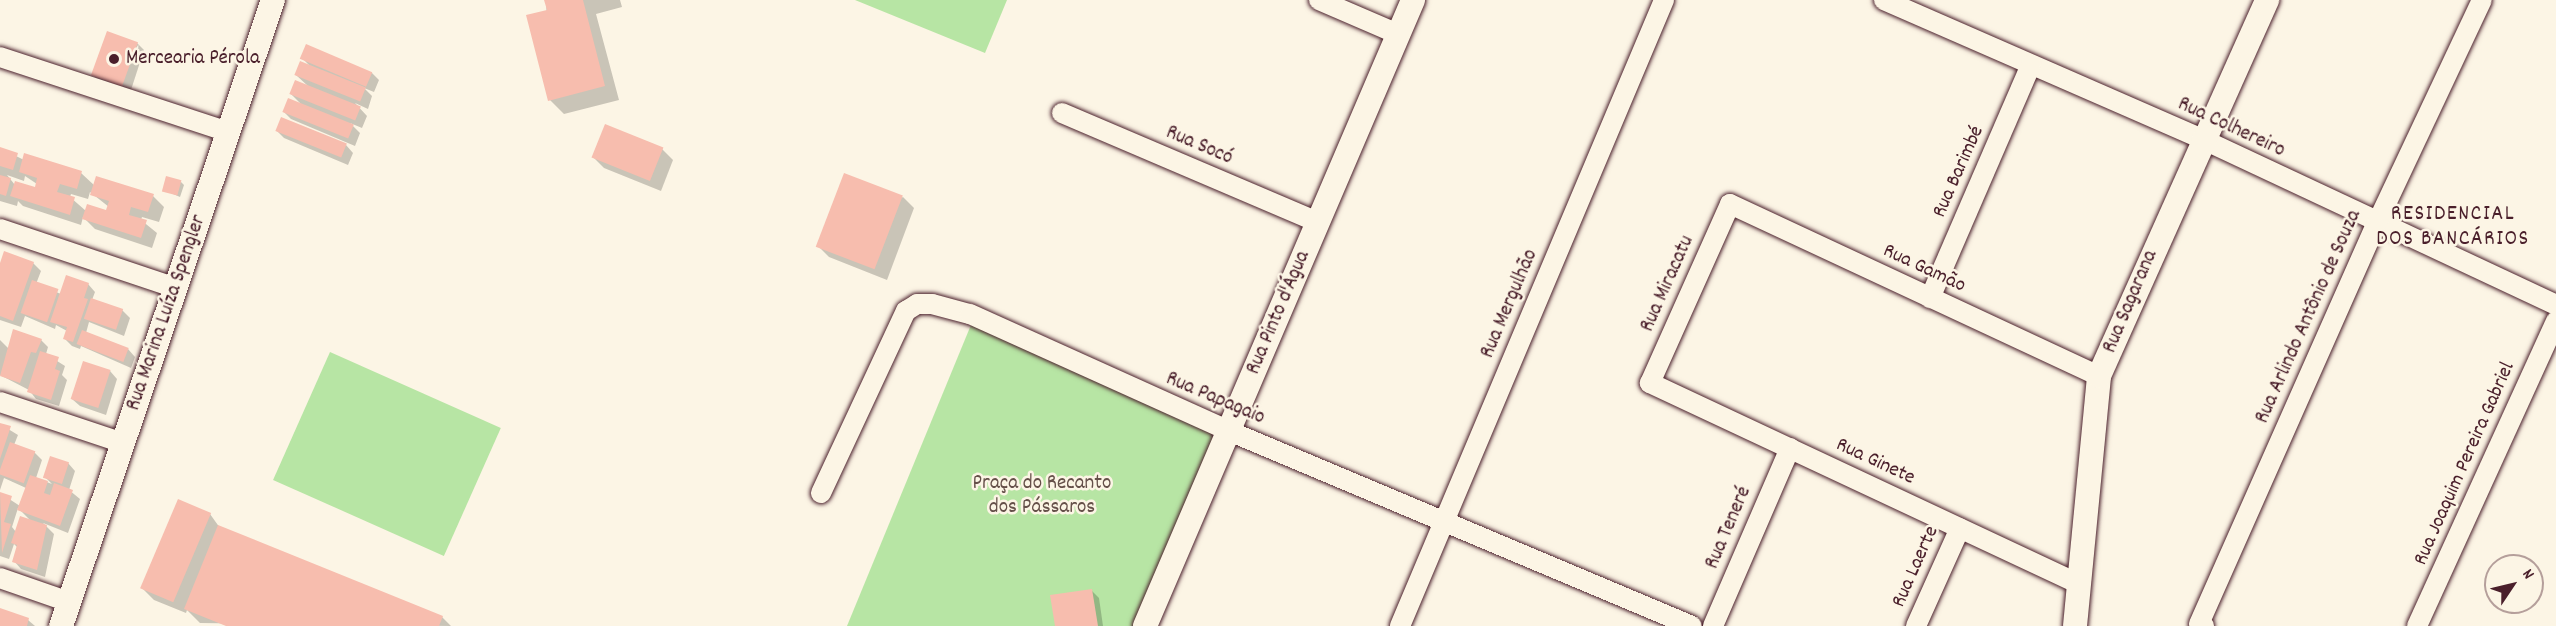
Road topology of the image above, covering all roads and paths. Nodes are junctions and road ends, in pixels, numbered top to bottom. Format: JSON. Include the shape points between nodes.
{"nodes":[{"id":1,"x":273,"y":0,"type":"edge"},
{"id":2,"x":1319,"y":0,"type":"edge"},
{"id":3,"x":1413,"y":0,"type":"edge"},
{"id":4,"x":1664,"y":0,"type":"edge"},
{"id":5,"x":1884,"y":0,"type":"edge"},
{"id":6,"x":2267,"y":0,"type":"edge"},
{"id":7,"x":2482,"y":0,"type":"edge"},
{"id":8,"x":1398,"y":34,"type":"junction"},
{"id":9,"x":0,"y":57,"type":"edge"},
{"id":10,"x":2031,"y":65,"type":"junction"},
{"id":11,"x":1062,"y":113,"type":"dead end"},
{"id":12,"x":228,"y":132,"type":"junction"},
{"id":13,"x":2202,"y":139,"type":"junction"},
{"id":14,"x":1730,"y":204,"type":"joint"},
{"id":15,"x":1318,"y":222,"type":"junction"},
{"id":16,"x":2377,"y":223,"type":"junction"},
{"id":17,"x":0,"y":229,"type":"edge"},
{"id":18,"x":176,"y":288,"type":"junction"},
{"id":19,"x":1930,"y":298,"type":"junction"},
{"id":20,"x":2556,"y":305,"type":"edge"},
{"id":21,"x":2556,"y":321,"type":"edge"},
{"id":22,"x":2099,"y":376,"type":"junction"},
{"id":23,"x":1650,"y":383,"type":"joint"},
{"id":24,"x":0,"y":402,"type":"edge"},
{"id":25,"x":1228,"y":431,"type":"junction"},
{"id":26,"x":123,"y":443,"type":"junction"},
{"id":27,"x":1790,"y":448,"type":"junction"},
{"id":28,"x":821,"y":493,"type":"dead end"},
{"id":29,"x":1445,"y":521,"type":"junction"},
{"id":30,"x":1960,"y":528,"type":"junction"},
{"id":31,"x":0,"y":578,"type":"edge"},
{"id":32,"x":2079,"y":584,"type":"junction"},
{"id":33,"x":69,"y":602,"type":"junction"},
{"id":34,"x":2201,"y":625,"type":"edge"},
{"id":35,"x":61,"y":626,"type":"edge"},
{"id":36,"x":1145,"y":626,"type":"edge"},
{"id":37,"x":1400,"y":626,"type":"edge"},
{"id":38,"x":1692,"y":626,"type":"edge"},
{"id":39,"x":1713,"y":626,"type":"edge"},
{"id":40,"x":1916,"y":626,"type":"edge"},
{"id":41,"x":2075,"y":626,"type":"edge"},
{"id":42,"x":2418,"y":626,"type":"edge"}],
"edges":[{"from":1,"to":12,"type":"street","name":"Rua Marina Luíza Spengler"},
{"from":2,"to":8,"type":"street"},
{"from":3,"to":8,"type":"street","name":"Rua Pinto d'Água"},
{"from":4,"to":29,"type":"street","name":"Rua Mergulhão"},
{"from":5,"to":10,"type":"street","name":"Rua Colhereiro"},
{"from":6,"to":13,"type":"street","name":"Rua Sagarana"},
{"from":7,"to":16,"type":"street","name":"Rua Arlindo Antônio de Souza"},
{"from":8,"to":15,"type":"street","name":"Rua Pinto d'Água"},
{"from":9,"to":12,"type":"street"},
{"from":10,"to":13,"type":"street","name":"Rua Colhereiro"},
{"from":10,"to":19,"type":"street","name":"Rua Barimbé"},
{"from":11,"to":15,"type":"street","name":"Rua Socó"},
{"from":12,"to":18,"type":"street","name":"Rua Marina Luíza Spengler"},
{"from":13,"to":16,"type":"street","name":"Rua Colhereiro"},
{"from":13,"to":22,"type":"street","name":"Rua Sagarana"},
{"from":14,"to":19,"type":"street","name":"Rua Gamão"},
{"from":14,"to":23,"type":"street","name":"Rua Miracatu"},
{"from":15,"to":25,"type":"street","name":"Rua Pinto d'Água"},
{"from":16,"to":20,"type":"street","name":"Rua Colhereiro"},
{"from":16,"to":34,"type":"street","name":"Rua Arlindo Antônio de Souza"},
{"from":17,"to":18,"type":"street"},
{"from":18,"to":26,"type":"street","name":"Rua Marina Luíza Spengler"},
{"from":19,"to":22,"type":"street","name":"Rua Gamão"},
{"from":21,"to":42,"type":"street","name":"Rua Joaquim Pereira Gabriel"},
{"from":22,"to":32,"type":"street","name":"Rua Sagarana"},
{"from":23,"to":27,"type":"street","name":"Rua Ginete"},
{"from":24,"to":26,"type":"street"},
{"from":25,"to":28,"type":"street","name":"Rua Papagaio","via":[[970,314],[917,304],[906,311]]},
{"from":25,"to":29,"type":"street","name":"Rua Papagaio"},
{"from":25,"to":36,"type":"street","name":"Rua Pinto d'Água"},
{"from":26,"to":33,"type":"street","name":"Rua Marina Luíza Spengler"},
{"from":27,"to":30,"type":"street","name":"Rua Ginete"},
{"from":27,"to":39,"type":"street","name":"Rua Teneré"},
{"from":29,"to":37,"type":"street","name":"Rua Mergulhão"},
{"from":29,"to":38,"type":"street","name":"Rua Papagaio"},
{"from":30,"to":32,"type":"street","name":"Rua Ginete"},
{"from":30,"to":40,"type":"street","name":"Rua Laerte"},
{"from":31,"to":33,"type":"street"},
{"from":32,"to":41,"type":"street","name":"Rua Sagarana"},
{"from":33,"to":35,"type":"street","name":"Rua Marina Luíza Spengler"}]}
